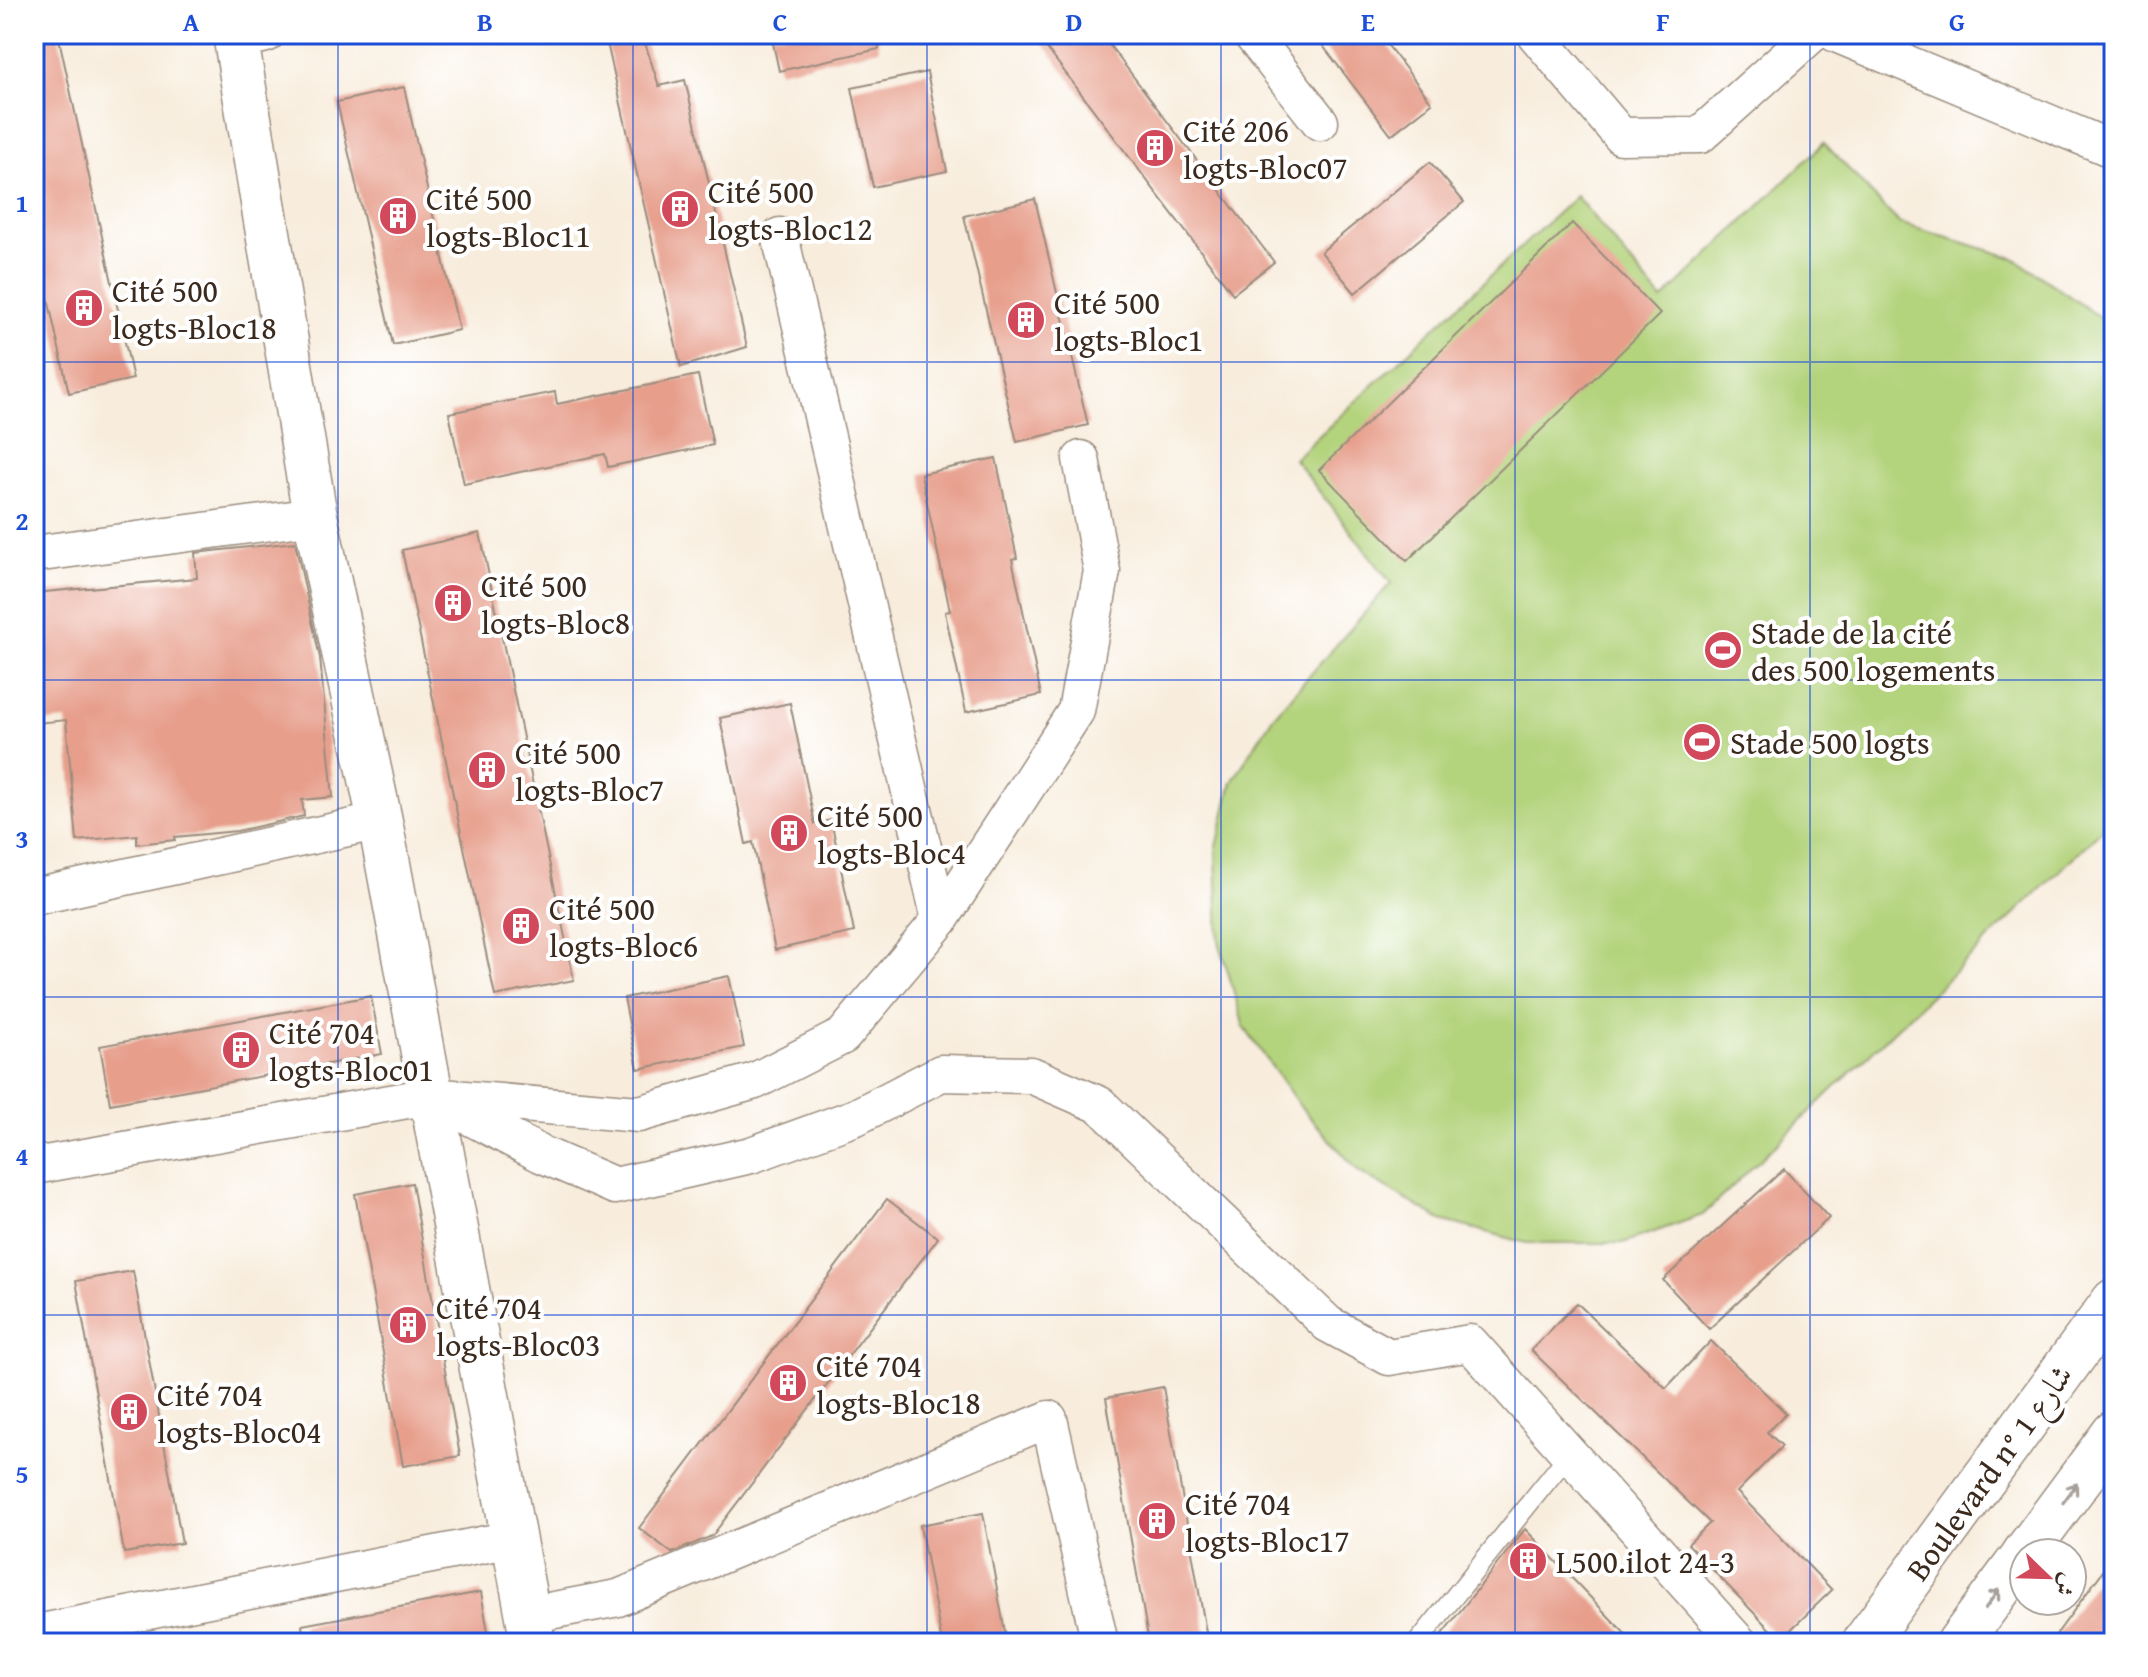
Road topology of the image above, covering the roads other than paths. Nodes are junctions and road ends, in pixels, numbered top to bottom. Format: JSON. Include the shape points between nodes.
{"nodes":[{"id":1,"x":1251,"y":34,"type":"edge"},
{"id":2,"x":1535,"y":34,"type":"edge"},
{"id":3,"x":1812,"y":34,"type":"edge"},
{"id":4,"x":1836,"y":34,"type":"edge"},
{"id":5,"x":246,"y":36,"type":"edge"},
{"id":6,"x":1320,"y":122,"type":"dead end"},
{"id":7,"x":2114,"y":150,"type":"edge"},
{"id":8,"x":780,"y":236,"type":"dead end"},
{"id":9,"x":1081,"y":459,"type":"dead end"},
{"id":10,"x":315,"y":516,"type":"junction"},
{"id":11,"x":34,"y":554,"type":"edge"},
{"id":12,"x":380,"y":821,"type":"junction"},
{"id":13,"x":36,"y":886,"type":"edge"},
{"id":14,"x":940,"y":920,"type":"junction"},
{"id":15,"x":430,"y":1096,"type":"junction"},
{"id":16,"x":34,"y":1166,"type":"edge"},
{"id":17,"x":2114,"y":1301,"type":"edge"},
{"id":18,"x":2114,"y":1433,"type":"edge"},
{"id":19,"x":1569,"y":1454,"type":"junction"},
{"id":20,"x":2038,"y":1537,"type":"edge"},
{"id":21,"x":512,"y":1539,"type":"junction"},
{"id":22,"x":2008,"y":1577,"type":"edge"},
{"id":23,"x":530,"y":1629,"type":"edge"},
{"id":24,"x":37,"y":1633,"type":"dead end"},
{"id":25,"x":1100,"y":1643,"type":"edge"},
{"id":26,"x":1417,"y":1643,"type":"edge"},
{"id":27,"x":1739,"y":1643,"type":"edge"},
{"id":28,"x":1864,"y":1643,"type":"edge"},
{"id":29,"x":1959,"y":1643,"type":"edge"}],
"edges":[{"from":1,"to":6,"type":"street"},
{"from":2,"to":3,"type":"street","via":[[1621,136],[1700,135]]},
{"from":4,"to":7,"type":"street"},
{"from":5,"to":10,"type":"street"},
{"from":8,"to":14,"type":"street"},
{"from":9,"to":14,"type":"street","via":[[1102,571],[1076,711]]},
{"from":10,"to":11,"type":"street"},
{"from":10,"to":12,"type":"street"},
{"from":12,"to":13,"type":"street"},
{"from":12,"to":15,"type":"street"},
{"from":14,"to":15,"type":"street","via":[[843,1036],[755,1081],[639,1114]]},
{"from":15,"to":16,"type":"street"},
{"from":15,"to":19,"type":"street","via":[[615,1186],[751,1155],[856,1117],[941,1073],[1031,1075],[1100,1105],[1328,1324],[1389,1357],[1470,1343]]},
{"from":15,"to":21,"type":"street"},
{"from":17,"to":28,"type":"street","name":"Boulevard n° شارع 1"},
{"from":20,"to":18,"type":"street","one_way":true},
{"from":19,"to":26,"type":"lane"},
{"from":19,"to":27,"type":"street"},
{"from":21,"to":23,"type":"street"},
{"from":21,"to":24,"type":"street"},
{"from":29,"to":22,"type":"street","one_way":true},
{"from":23,"to":25,"type":"street","via":[[618,1598],[1049,1419]]}]}
